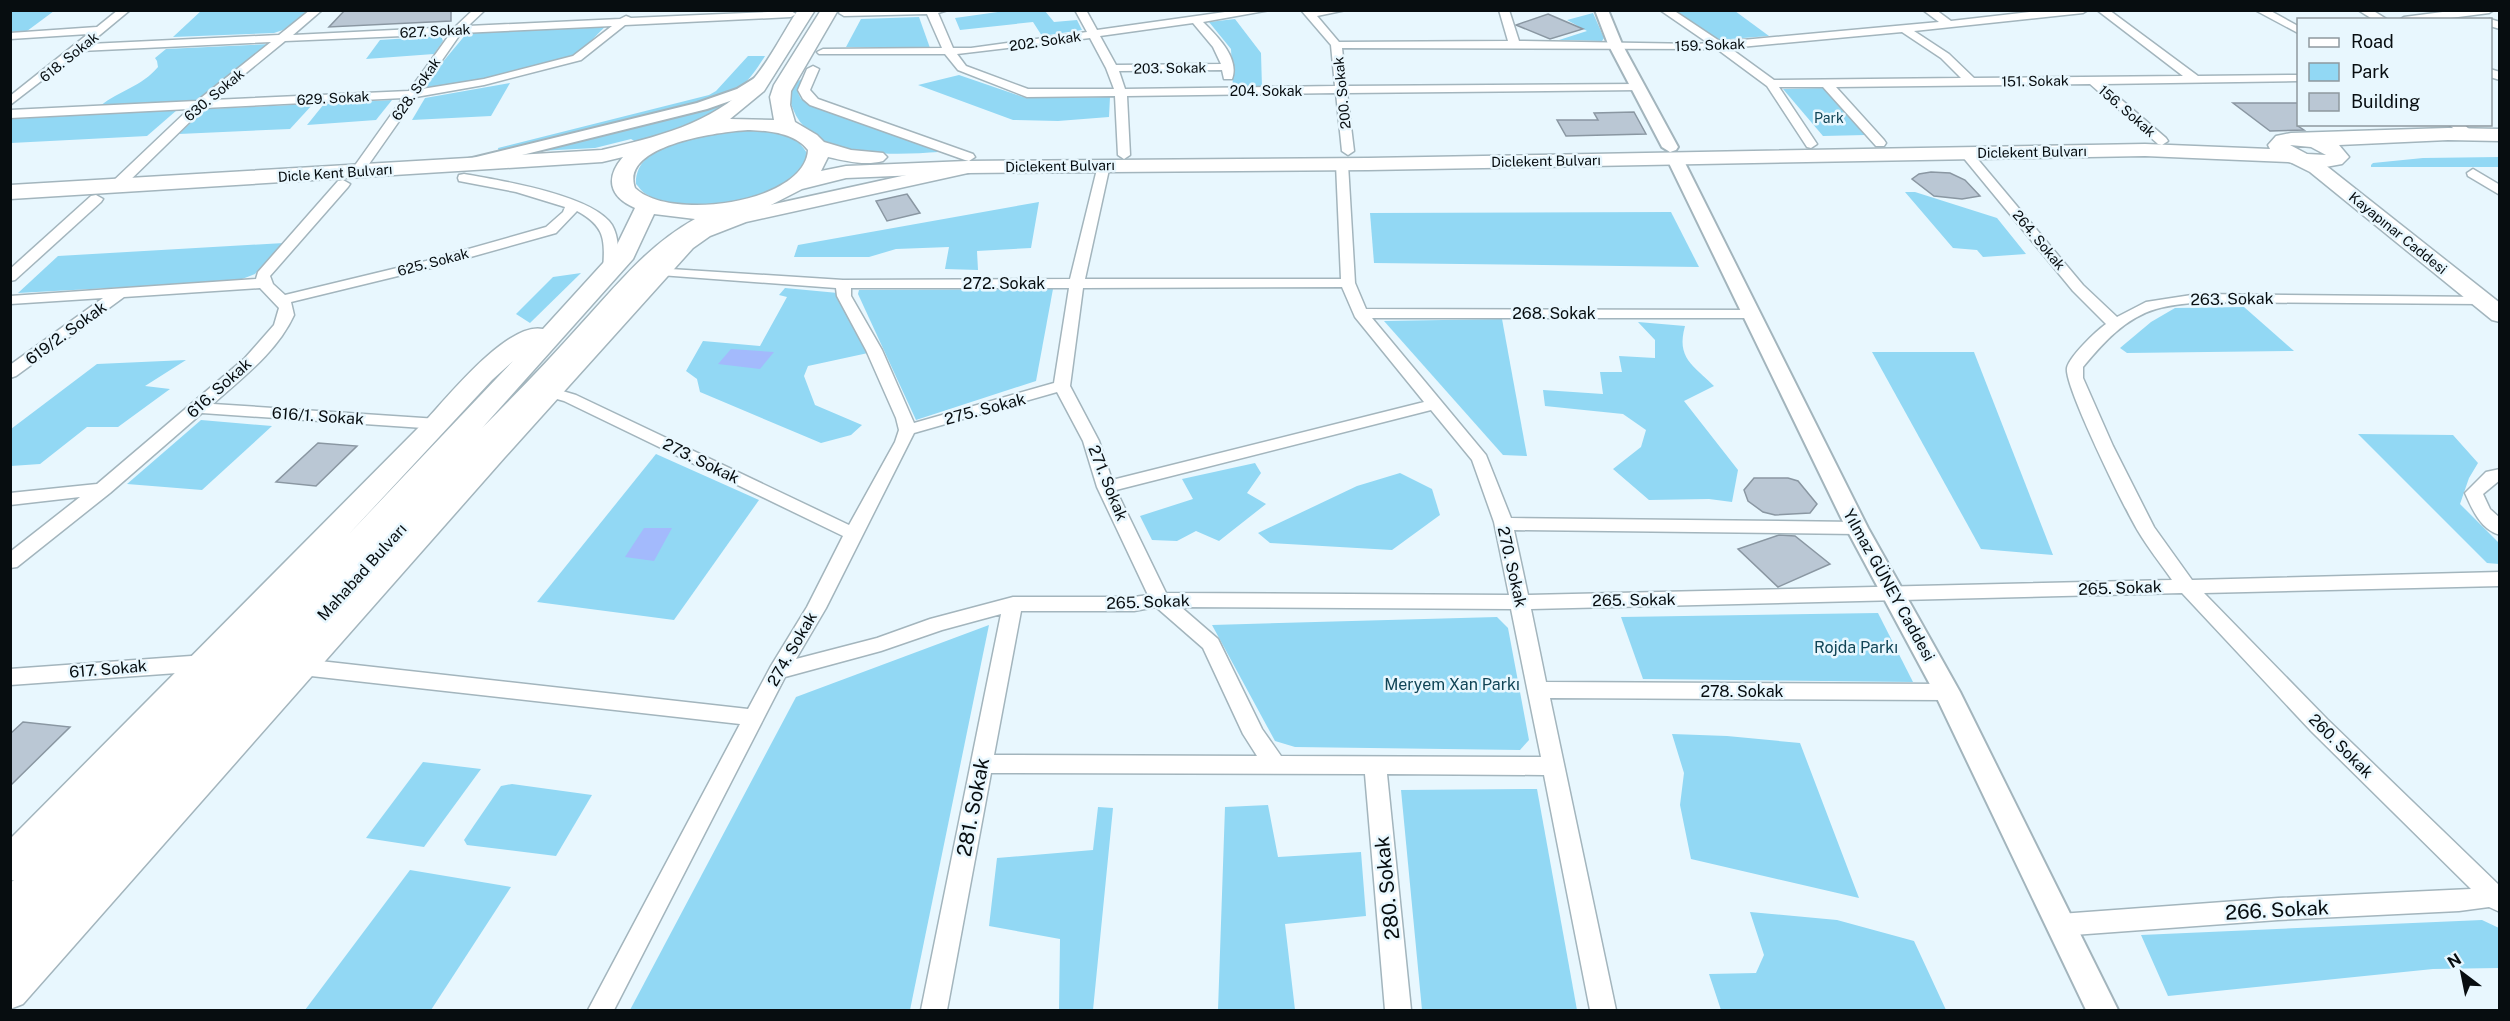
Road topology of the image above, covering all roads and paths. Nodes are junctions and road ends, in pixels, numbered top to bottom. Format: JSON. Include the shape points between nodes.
{"nodes":[{"id":1,"x":125,"y":10,"type":"edge"},
{"id":2,"x":317,"y":10,"type":"edge"},
{"id":3,"x":480,"y":10,"type":"edge"},
{"id":4,"x":633,"y":10,"type":"edge"},
{"id":5,"x":1080,"y":10,"type":"edge"},
{"id":6,"x":1265,"y":10,"type":"edge"},
{"id":7,"x":1341,"y":10,"type":"edge"},
{"id":8,"x":1504,"y":10,"type":"edge"},
{"id":9,"x":1601,"y":10,"type":"edge"},
{"id":10,"x":1665,"y":10,"type":"edge"},
{"id":11,"x":1928,"y":10,"type":"edge"},
{"id":12,"x":2083,"y":10,"type":"edge"},
{"id":13,"x":2102,"y":10,"type":"edge"},
{"id":14,"x":2260,"y":10,"type":"edge"},
{"id":15,"x":2363,"y":10,"type":"edge"},
{"id":16,"x":2489,"y":10,"type":"edge"},
{"id":17,"x":840,"y":11,"type":"edge"},
{"id":18,"x":937,"y":11,"type":"edge"},
{"id":19,"x":797,"y":12,"type":"edge"},
{"id":20,"x":1308,"y":12,"type":"edge"},
{"id":21,"x":2469,"y":13,"type":"junction"},
{"id":22,"x":2379,"y":18,"type":"edge"},
{"id":23,"x":2423,"y":18,"type":"edge"},
{"id":24,"x":2480,"y":18,"type":"edge"},
{"id":25,"x":1196,"y":20,"type":"junction"},
{"id":26,"x":624,"y":22,"type":"junction"},
{"id":27,"x":1950,"y":24,"type":"junction"},
{"id":28,"x":1904,"y":29,"type":"junction"},
{"id":29,"x":2297,"y":29,"type":"edge"},
{"id":30,"x":102,"y":30,"type":"junction"},
{"id":31,"x":458,"y":30,"type":"junction"},
{"id":32,"x":1094,"y":34,"type":"junction"},
{"id":33,"x":10,"y":36,"type":"edge"},
{"id":34,"x":285,"y":37,"type":"junction"},
{"id":35,"x":1514,"y":44,"type":"junction"},
{"id":36,"x":1615,"y":44,"type":"junction"},
{"id":37,"x":1336,"y":45,"type":"junction"},
{"id":38,"x":1719,"y":45,"type":"junction"},
{"id":39,"x":80,"y":48,"type":"junction"},
{"id":40,"x":823,"y":52,"type":"junction"},
{"id":41,"x":949,"y":52,"type":"junction"},
{"id":42,"x":806,"y":66,"type":"junction"},
{"id":43,"x":1228,"y":67,"type":"junction"},
{"id":44,"x":1112,"y":68,"type":"junction"},
{"id":45,"x":767,"y":74,"type":"junction"},
{"id":46,"x":2297,"y":78,"type":"edge"},
{"id":47,"x":2195,"y":79,"type":"junction"},
{"id":48,"x":2092,"y":80,"type":"junction"},
{"id":49,"x":1971,"y":82,"type":"junction"},
{"id":50,"x":1771,"y":84,"type":"junction"},
{"id":51,"x":1827,"y":84,"type":"junction"},
{"id":52,"x":1639,"y":87,"type":"junction"},
{"id":53,"x":1340,"y":90,"type":"junction"},
{"id":54,"x":1227,"y":91,"type":"junction"},
{"id":55,"x":1121,"y":93,"type":"junction"},
{"id":56,"x":412,"y":94,"type":"junction"},
{"id":57,"x":10,"y":102,"type":"edge"},
{"id":58,"x":201,"y":104,"type":"junction"},
{"id":59,"x":10,"y":114,"type":"edge"},
{"id":60,"x":793,"y":130,"type":"junction"},
{"id":61,"x":2462,"y":130,"type":"edge"},
{"id":62,"x":681,"y":134,"type":"junction"},
{"id":63,"x":2499,"y":135,"type":"edge"},
{"id":64,"x":2308,"y":140,"type":"junction"},
{"id":65,"x":2162,"y":141,"type":"junction"},
{"id":66,"x":657,"y":143,"type":"junction"},
{"id":67,"x":1880,"y":143,"type":"junction"},
{"id":68,"x":1811,"y":144,"type":"junction"},
{"id":69,"x":817,"y":147,"type":"junction"},
{"id":70,"x":2288,"y":148,"type":"junction"},
{"id":71,"x":2499,"y":148,"type":"edge"},
{"id":72,"x":1673,"y":153,"type":"junction"},
{"id":73,"x":1966,"y":153,"type":"junction"},
{"id":74,"x":1124,"y":155,"type":"junction"},
{"id":75,"x":2338,"y":157,"type":"junction"},
{"id":76,"x":1345,"y":158,"type":"junction"},
{"id":77,"x":969,"y":162,"type":"junction"},
{"id":78,"x":848,"y":164,"type":"junction"},
{"id":79,"x":1104,"y":165,"type":"junction"},
{"id":80,"x":463,"y":172,"type":"junction"},
{"id":81,"x":2473,"y":173,"type":"dead end"},
{"id":82,"x":350,"y":178,"type":"junction"},
{"id":83,"x":799,"y":183,"type":"junction"},
{"id":84,"x":116,"y":186,"type":"junction"},
{"id":85,"x":618,"y":188,"type":"junction"},
{"id":86,"x":2499,"y":191,"type":"edge"},
{"id":87,"x":10,"y":192,"type":"edge"},
{"id":88,"x":96,"y":199,"type":"junction"},
{"id":89,"x":10,"y":204,"type":"edge"},
{"id":90,"x":572,"y":206,"type":"junction"},
{"id":91,"x":732,"y":208,"type":"junction"},
{"id":92,"x":610,"y":271,"type":"junction"},
{"id":93,"x":660,"y":271,"type":"junction"},
{"id":94,"x":10,"y":277,"type":"edge"},
{"id":95,"x":1077,"y":282,"type":"junction"},
{"id":96,"x":264,"y":283,"type":"junction"},
{"id":97,"x":1348,"y":283,"type":"junction"},
{"id":98,"x":843,"y":284,"type":"junction"},
{"id":99,"x":121,"y":292,"type":"junction"},
{"id":100,"x":2490,"y":299,"type":"edge"},
{"id":101,"x":10,"y":300,"type":"edge"},
{"id":102,"x":283,"y":300,"type":"junction"},
{"id":103,"x":1749,"y":313,"type":"junction"},
{"id":104,"x":1360,"y":314,"type":"junction"},
{"id":105,"x":2499,"y":315,"type":"edge"},
{"id":106,"x":563,"y":322,"type":"junction"},
{"id":107,"x":2115,"y":324,"type":"junction"},
{"id":108,"x":10,"y":374,"type":"edge"},
{"id":109,"x":1062,"y":386,"type":"junction"},
{"id":110,"x":549,"y":392,"type":"junction"},
{"id":111,"x":1436,"y":404,"type":"junction"},
{"id":112,"x":198,"y":408,"type":"junction"},
{"id":113,"x":438,"y":424,"type":"junction"},
{"id":114,"x":907,"y":430,"type":"junction"},
{"id":115,"x":2499,"y":474,"type":"edge"},
{"id":116,"x":1106,"y":488,"type":"junction"},
{"id":117,"x":104,"y":489,"type":"junction"},
{"id":118,"x":10,"y":499,"type":"edge"},
{"id":119,"x":1502,"y":524,"type":"junction"},
{"id":120,"x":1857,"y":528,"type":"junction"},
{"id":121,"x":2499,"y":529,"type":"edge"},
{"id":122,"x":853,"y":534,"type":"junction"},
{"id":123,"x":10,"y":562,"type":"edge"},
{"id":124,"x":2499,"y":579,"type":"edge"},
{"id":125,"x":2186,"y":586,"type":"junction"},
{"id":126,"x":1893,"y":595,"type":"junction"},
{"id":127,"x":1160,"y":600,"type":"junction"},
{"id":128,"x":1521,"y":602,"type":"junction"},
{"id":129,"x":1013,"y":604,"type":"junction"},
{"id":130,"x":205,"y":663,"type":"junction"},
{"id":131,"x":302,"y":667,"type":"junction"},
{"id":132,"x":778,"y":671,"type":"junction"},
{"id":133,"x":10,"y":677,"type":"edge"},
{"id":134,"x":1537,"y":690,"type":"junction"},
{"id":135,"x":1947,"y":692,"type":"junction"},
{"id":136,"x":755,"y":718,"type":"junction"},
{"id":137,"x":981,"y":764,"type":"junction"},
{"id":138,"x":1275,"y":765,"type":"junction"},
{"id":139,"x":1375,"y":765,"type":"junction"},
{"id":140,"x":1552,"y":766,"type":"junction"},
{"id":141,"x":10,"y":865,"type":"edge"},
{"id":142,"x":2496,"y":899,"type":"edge"},
{"id":143,"x":10,"y":911,"type":"edge"},
{"id":144,"x":2061,"y":925,"type":"junction"},
{"id":145,"x":10,"y":957,"type":"edge"},
{"id":146,"x":10,"y":992,"type":"edge"},
{"id":147,"x":601,"y":1011,"type":"edge"},
{"id":148,"x":934,"y":1011,"type":"edge"},
{"id":149,"x":1398,"y":1011,"type":"edge"},
{"id":150,"x":1603,"y":1011,"type":"edge"},
{"id":151,"x":2102,"y":1011,"type":"edge"}],
"edges":[{"from":1,"to":30,"type":"street","name":"618. Sokak"},
{"from":2,"to":34,"type":"street","name":"630. Sokak"},
{"from":3,"to":31,"type":"street","name":"628. Sokak"},
{"from":4,"to":26,"type":"street","name":"629. Sokak"},
{"from":5,"to":32,"type":"street"},
{"from":6,"to":25,"type":"street","name":"202. Sokak"},
{"from":7,"to":20,"type":"street"},
{"from":8,"to":35,"type":"street"},
{"from":9,"to":36,"type":"street"},
{"from":10,"to":38,"type":"street"},
{"from":11,"to":27,"type":"street"},
{"from":12,"to":27,"type":"street","name":"159. Sokak"},
{"from":13,"to":47,"type":"street"},
{"from":14,"to":29,"type":"street"},
{"from":15,"to":22,"type":"street"},
{"from":16,"to":21,"type":"street"},
{"from":17,"to":18,"type":"street"},
{"from":17,"to":40,"type":"main road"},
{"from":17,"to":42,"type":"main road"},
{"from":18,"to":41,"type":"street","name":"204. Sokak"},
{"from":19,"to":26,"type":"street","name":"627. Sokak"},
{"from":19,"to":45,"type":"main road","via":[[781,52]]},
{"from":20,"to":37,"type":"street","name":"200. Sokak"},
{"from":21,"to":23,"type":"street"},
{"from":21,"to":24,"type":"street"},
{"from":25,"to":32,"type":"street","name":"202. Sokak"},
{"from":25,"to":43,"type":"street","via":[[1219,45]]},
{"from":26,"to":31,"type":"street","name":"627. Sokak"},
{"from":26,"to":56,"type":"street","name":"629. Sokak","via":[[577,58],[484,82]]},
{"from":27,"to":28,"type":"street","name":"159. Sokak"},
{"from":28,"to":38,"type":"street","name":"159. Sokak"},
{"from":28,"to":49,"type":"street","via":[[1946,56]]},
{"from":30,"to":33,"type":"street"},
{"from":30,"to":39,"type":"street","name":"618. Sokak"},
{"from":31,"to":34,"type":"street","name":"627. Sokak"},
{"from":31,"to":56,"type":"street","name":"628. Sokak"},
{"from":32,"to":41,"type":"street","name":"202. Sokak"},
{"from":32,"to":44,"type":"street"},
{"from":34,"to":39,"type":"street","name":"627. Sokak"},
{"from":34,"to":58,"type":"street","name":"630. Sokak"},
{"from":35,"to":36,"type":"street","name":"159. Sokak"},
{"from":35,"to":37,"type":"street","name":"159. Sokak"},
{"from":36,"to":38,"type":"street","name":"159. Sokak"},
{"from":36,"to":52,"type":"street"},
{"from":37,"to":53,"type":"street","name":"200. Sokak"},
{"from":38,"to":50,"type":"street"},
{"from":39,"to":57,"type":"street","name":"618. Sokak"},
{"from":40,"to":41,"type":"street","name":"202. Sokak"},
{"from":40,"to":42,"type":"main road"},
{"from":41,"to":55,"type":"street","name":"204. Sokak","via":[[968,72],[1027,93]]},
{"from":42,"to":60,"type":"main road","via":[[784,82],[778,96],[785,123]]},
{"from":42,"to":77,"type":"street","via":[[804,90],[814,102]]},
{"from":43,"to":44,"type":"street","name":"203. Sokak"},
{"from":43,"to":54,"type":"street"},
{"from":44,"to":55,"type":"street"},
{"from":45,"to":62,"type":"main road","via":[[757,89],[735,107]]},
{"from":45,"to":80,"type":"street","via":[[742,92],[702,106]]},
{"from":46,"to":47,"type":"street","name":"151. Sokak"},
{"from":47,"to":48,"type":"street","name":"151. Sokak"},
{"from":48,"to":49,"type":"street","name":"151. Sokak"},
{"from":48,"to":65,"type":"street","name":"156. Sokak"},
{"from":49,"to":51,"type":"street","name":"151. Sokak"},
{"from":50,"to":51,"type":"street","name":"151. Sokak"},
{"from":50,"to":68,"type":"street"},
{"from":51,"to":67,"type":"street"},
{"from":52,"to":53,"type":"street","name":"204. Sokak"},
{"from":52,"to":72,"type":"street"},
{"from":53,"to":54,"type":"street","name":"204. Sokak"},
{"from":53,"to":76,"type":"street","name":"200. Sokak"},
{"from":54,"to":55,"type":"street","name":"204. Sokak"},
{"from":55,"to":74,"type":"street"},
{"from":56,"to":58,"type":"street","name":"629. Sokak"},
{"from":56,"to":82,"type":"street","name":"628. Sokak"},
{"from":58,"to":59,"type":"street","name":"629. Sokak"},
{"from":58,"to":84,"type":"street","name":"630. Sokak"},
{"from":60,"to":62,"type":"main road","via":[[730,124]]},
{"from":60,"to":69,"type":"main road"},
{"from":61,"to":63,"type":"main road"},
{"from":61,"to":64,"type":"main road"},
{"from":62,"to":66,"type":"main road"},
{"from":64,"to":70,"type":"main road"},
{"from":64,"to":75,"type":"main road","via":[[2332,149]]},
{"from":65,"to":67,"type":"main road","name":"Diclekent Bulvarı"},
{"from":65,"to":70,"type":"main road","name":"Diclekent Bulvarı"},
{"from":66,"to":80,"type":"main road","name":"Dicle Kent Bulvarı","via":[[602,156]]},
{"from":66,"to":85,"type":"main road","name":"Mahabad Bulvarı","via":[[625,168]]},
{"from":67,"to":68,"type":"main road","name":"Diclekent Bulvarı"},
{"from":68,"to":72,"type":"main road","name":"Diclekent Bulvarı"},
{"from":69,"to":78,"type":"main road","name":"Diclekent Bulvarı"},
{"from":69,"to":83,"type":"main road","via":[[816,165]]},
{"from":70,"to":73,"type":"main road","name":"Diclekent Bulvarı","via":[[2276,154],[2145,150]]},
{"from":70,"to":75,"type":"main road","via":[[2322,162]]},
{"from":70,"to":100,"type":"main road","name":"Kayapınar Caddesi"},
{"from":71,"to":75,"type":"main road","via":[[2429,146]]},
{"from":72,"to":73,"type":"main road","name":"Diclekent Bulvarı"},
{"from":72,"to":76,"type":"main road","name":"Diclekent Bulvarı"},
{"from":72,"to":103,"type":"street","name":"Yılmaz GÜNEY Caddesi"},
{"from":73,"to":107,"type":"street","name":"264. Sokak","via":[[2078,288]]},
{"from":74,"to":76,"type":"main road","name":"Diclekent Bulvarı"},
{"from":74,"to":77,"type":"main road","name":"Diclekent Bulvarı"},
{"from":75,"to":100,"type":"main road","name":"Kayapınar Caddesi","via":[[2346,172],[2377,201]]},
{"from":76,"to":79,"type":"main road","name":"Diclekent Bulvarı"},
{"from":76,"to":97,"type":"street","name":"270. Sokak"},
{"from":77,"to":78,"type":"main road","name":"Diclekent Bulvarı"},
{"from":77,"to":79,"type":"main road","name":"Diclekent Bulvarı"},
{"from":77,"to":93,"type":"main road","via":[[740,217],[703,232]]},
{"from":78,"to":83,"type":"main road","name":"Diclekent Bulvarı"},
{"from":79,"to":95,"type":"street"},
{"from":80,"to":82,"type":"main road","name":"Dicle Kent Bulvarı"},
{"from":80,"to":85,"type":"main road","name":"Dicle Kent Bulvarı","via":[[590,175]]},
{"from":80,"to":90,"type":"street"},
{"from":81,"to":86,"type":"street"},
{"from":82,"to":84,"type":"main road","name":"Dicle Kent Bulvarı"},
{"from":82,"to":88,"type":"main road","name":"Dicle Kent Bulvarı"},
{"from":82,"to":96,"type":"street","via":[[263,275]]},
{"from":83,"to":91,"type":"main road","via":[[766,199]]},
{"from":84,"to":87,"type":"main road","name":"Dicle Kent Bulvarı"},
{"from":85,"to":91,"type":"main road","name":"Dicle Kent Bulvarı","via":[[672,211]]},
{"from":85,"to":92,"type":"main road","name":"Mahabad Bulvarı","via":[[625,254]]},
{"from":88,"to":89,"type":"main road","name":"Dicle Kent Bulvarı"},
{"from":88,"to":94,"type":"street"},
{"from":90,"to":92,"type":"street","via":[[590,213],[606,226],[611,244]]},
{"from":90,"to":102,"type":"street","name":"625. Sokak","via":[[551,230]]},
{"from":91,"to":145,"type":"main road","name":"Mahabad Bulvarı","via":[[677,238],[651,262],[541,384],[430,496]]},
{"from":92,"to":106,"type":"main road","name":"Mahabad Bulvarı"},
{"from":93,"to":98,"type":"street","name":"272. Sokak"},
{"from":93,"to":110,"type":"main road"},
{"from":95,"to":97,"type":"street","name":"272. Sokak"},
{"from":95,"to":98,"type":"street","name":"272. Sokak"},
{"from":95,"to":109,"type":"street"},
{"from":96,"to":99,"type":"street"},
{"from":96,"to":102,"type":"street"},
{"from":97,"to":104,"type":"street","name":"270. Sokak"},
{"from":98,"to":114,"type":"street","via":[[844,296],[874,350]]},
{"from":99,"to":101,"type":"street"},
{"from":99,"to":108,"type":"street","name":"619/2. Sokak"},
{"from":100,"to":105,"type":"main road","name":"Kayapınar Caddesi"},
{"from":100,"to":107,"type":"street","name":"263. Sokak","via":[[2198,298],[2151,305]]},
{"from":102,"to":112,"type":"street","name":"616. Sokak","via":[[286,318],[269,341]]},
{"from":103,"to":104,"type":"street","name":"268. Sokak"},
{"from":103,"to":120,"type":"street","name":"Yılmaz GÜNEY Caddesi"},
{"from":104,"to":111,"type":"street","name":"270. Sokak"},
{"from":106,"to":113,"type":"main road","via":[[518,343],[480,377]]},
{"from":106,"to":143,"type":"main road","name":"Mahabad Bulvarı"},
{"from":107,"to":125,"type":"street","name":"263. Sokak","via":[[2083,354],[2075,366],[2075,378],[2146,529]]},
{"from":109,"to":114,"type":"street","name":"275. Sokak"},
{"from":109,"to":116,"type":"street","name":"271. Sokak","via":[[1091,441]]},
{"from":110,"to":122,"type":"street","name":"273. Sokak","via":[[570,398]]},
{"from":110,"to":131,"type":"main road"},
{"from":111,"to":116,"type":"street"},
{"from":111,"to":119,"type":"street","name":"270. Sokak","via":[[1480,459]]},
{"from":112,"to":113,"type":"street","name":"616/1. Sokak"},
{"from":112,"to":117,"type":"street","name":"616. Sokak"},
{"from":113,"to":130,"type":"main road"},
{"from":114,"to":122,"type":"street","name":"274. Sokak","via":[[901,450]]},
{"from":115,"to":121,"type":"street","via":[[2474,493],[2482,512]]},
{"from":116,"to":127,"type":"street","name":"271. Sokak"},
{"from":117,"to":118,"type":"street"},
{"from":117,"to":123,"type":"street","name":"616. Sokak"},
{"from":119,"to":120,"type":"street"},
{"from":119,"to":128,"type":"street","name":"270. Sokak"},
{"from":120,"to":126,"type":"street","name":"Yılmaz GÜNEY Caddesi"},
{"from":122,"to":132,"type":"street","name":"274. Sokak","via":[[816,608]]},
{"from":124,"to":125,"type":"street","name":"265. Sokak"},
{"from":125,"to":126,"type":"street","name":"265. Sokak"},
{"from":125,"to":142,"type":"street","name":"260. Sokak"},
{"from":126,"to":128,"type":"street","name":"265. Sokak"},
{"from":126,"to":135,"type":"street","name":"Yılmaz GÜNEY Caddesi"},
{"from":127,"to":128,"type":"street","name":"265. Sokak"},
{"from":127,"to":129,"type":"street","name":"265. Sokak","via":[[1134,604]]},
{"from":127,"to":138,"type":"street","name":"271. Sokak","via":[[1211,644],[1254,734]]},
{"from":128,"to":134,"type":"street","name":"270. Sokak"},
{"from":129,"to":132,"type":"street","name":"265. Sokak"},
{"from":129,"to":137,"type":"street","name":"281. Sokak"},
{"from":130,"to":133,"type":"street","name":"617. Sokak"},
{"from":130,"to":141,"type":"main road"},
{"from":131,"to":136,"type":"street"},
{"from":131,"to":146,"type":"main road"},
{"from":132,"to":136,"type":"street","name":"274. Sokak"},
{"from":134,"to":135,"type":"street","name":"278. Sokak"},
{"from":134,"to":140,"type":"street","name":"270. Sokak"},
{"from":135,"to":144,"type":"street","name":"Yılmaz GÜNEY Caddesi"},
{"from":136,"to":147,"type":"street","name":"274. Sokak"},
{"from":137,"to":138,"type":"street"},
{"from":137,"to":148,"type":"street","name":"281. Sokak"},
{"from":138,"to":139,"type":"street"},
{"from":139,"to":140,"type":"street"},
{"from":139,"to":149,"type":"street","name":"280. Sokak"},
{"from":140,"to":150,"type":"street","name":"270. Sokak"},
{"from":142,"to":144,"type":"street","name":"266. Sokak","via":[[2278,909]]},
{"from":144,"to":151,"type":"street","name":"Yılmaz GÜNEY Caddesi"}]}
